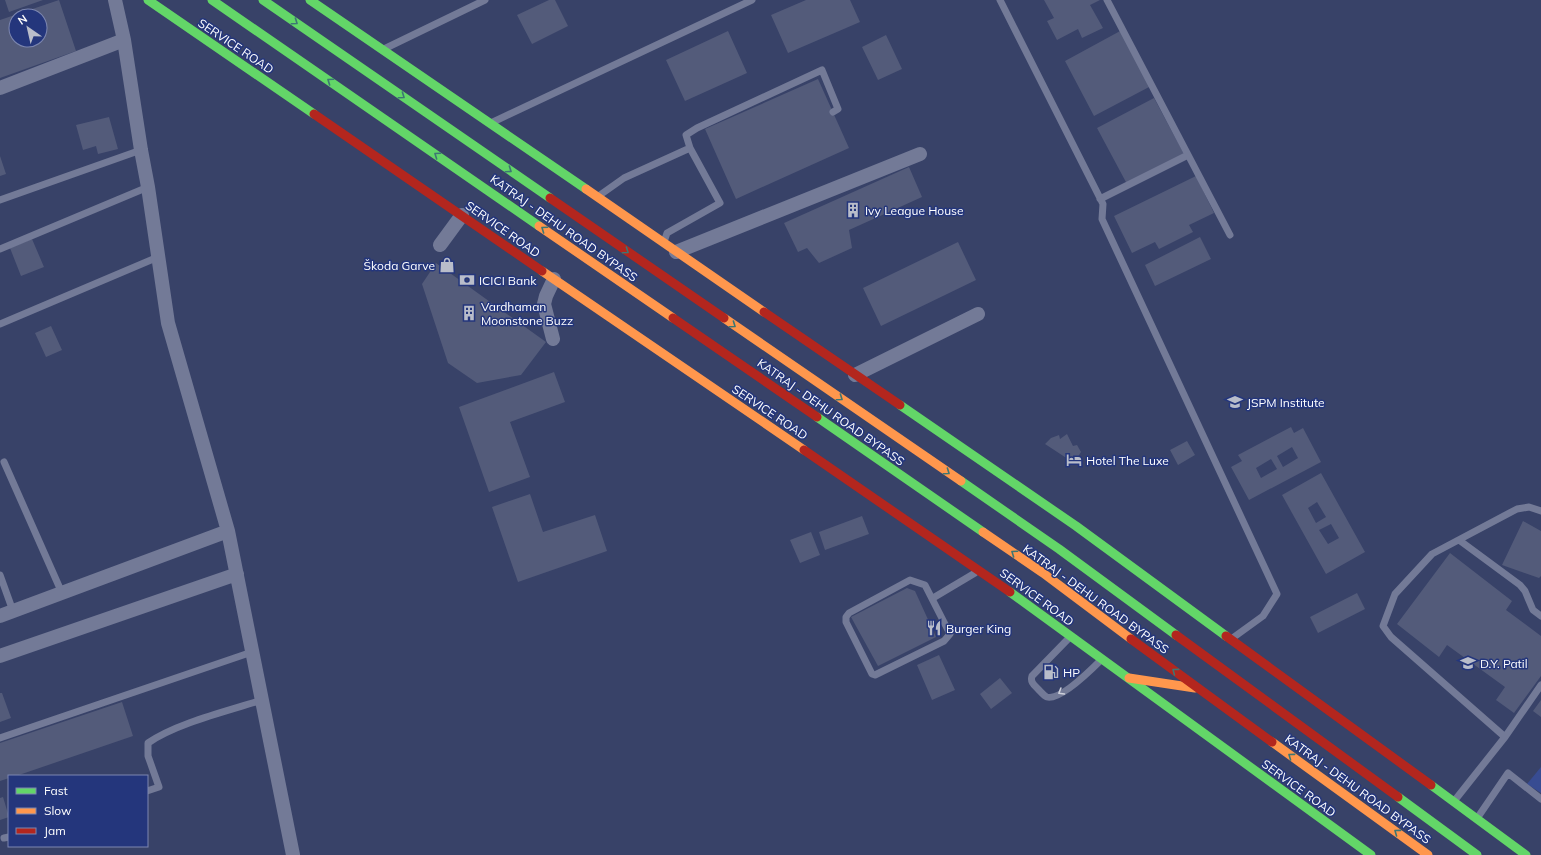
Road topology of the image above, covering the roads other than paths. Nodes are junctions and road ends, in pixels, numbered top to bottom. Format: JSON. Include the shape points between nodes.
{"nodes":[{"id":1,"x":115,"y":0,"type":"edge"},
{"id":2,"x":148,"y":0,"type":"edge"},
{"id":3,"x":212,"y":0,"type":"edge"},
{"id":4,"x":263,"y":0,"type":"edge"},
{"id":5,"x":310,"y":0,"type":"edge"},
{"id":6,"x":485,"y":0,"type":"edge"},
{"id":7,"x":752,"y":0,"type":"edge"},
{"id":8,"x":1000,"y":0,"type":"edge"},
{"id":9,"x":1107,"y":0,"type":"edge"},
{"id":10,"x":124,"y":40,"type":"junction"},
{"id":11,"x":382,"y":50,"type":"junction"},
{"id":12,"x":0,"y":88,"type":"edge"},
{"id":13,"x":832,"y":112,"type":"dead end"},
{"id":14,"x":490,"y":124,"type":"junction"},
{"id":15,"x":690,"y":148,"type":"junction"},
{"id":16,"x":141,"y":150,"type":"junction"},
{"id":17,"x":920,"y":154,"type":"dead end"},
{"id":18,"x":1188,"y":155,"type":"junction"},
{"id":19,"x":148,"y":187,"type":"junction"},
{"id":20,"x":597,"y":197,"type":"junction"},
{"id":21,"x":1100,"y":199,"type":"junction"},
{"id":22,"x":0,"y":200,"type":"edge"},
{"id":23,"x":462,"y":215,"type":"junction"},
{"id":24,"x":1230,"y":235,"type":"dead end"},
{"id":25,"x":664,"y":243,"type":"junction"},
{"id":26,"x":440,"y":245,"type":"dead end"},
{"id":27,"x":0,"y":249,"type":"edge"},
{"id":28,"x":676,"y":252,"type":"junction"},
{"id":29,"x":158,"y":256,"type":"junction"},
{"id":30,"x":554,"y":279,"type":"junction"},
{"id":31,"x":978,"y":314,"type":"dead end"},
{"id":32,"x":0,"y":324,"type":"edge"},
{"id":33,"x":553,"y":339,"type":"dead end"},
{"id":34,"x":855,"y":375,"type":"junction"},
{"id":35,"x":4,"y":462,"type":"dead end"},
{"id":36,"x":1541,"y":511,"type":"edge"},
{"id":37,"x":228,"y":531,"type":"junction"},
{"id":38,"x":1459,"y":540,"type":"junction"},
{"id":39,"x":979,"y":570,"type":"junction"},
{"id":40,"x":236,"y":574,"type":"junction"},
{"id":41,"x":0,"y":575,"type":"edge"},
{"id":42,"x":62,"y":593,"type":"junction"},
{"id":43,"x":933,"y":598,"type":"junction"},
{"id":44,"x":6,"y":614,"type":"edge"},
{"id":45,"x":1541,"y":616,"type":"edge"},
{"id":46,"x":1070,"y":636,"type":"junction"},
{"id":47,"x":1230,"y":639,"type":"junction"},
{"id":48,"x":252,"y":652,"type":"junction"},
{"id":49,"x":0,"y":656,"type":"edge"},
{"id":50,"x":1102,"y":659,"type":"junction"},
{"id":51,"x":1129,"y":678,"type":"junction"},
{"id":52,"x":1541,"y":685,"type":"edge"},
{"id":53,"x":1198,"y":689,"type":"junction"},
{"id":54,"x":262,"y":700,"type":"junction"},
{"id":55,"x":1505,"y":736,"type":"junction"},
{"id":56,"x":0,"y":738,"type":"edge"},
{"id":57,"x":148,"y":791,"type":"edge"},
{"id":58,"x":1541,"y":799,"type":"edge"},
{"id":59,"x":1453,"y":802,"type":"junction"},
{"id":60,"x":1476,"y":819,"type":"junction"},
{"id":61,"x":293,"y":855,"type":"edge"},
{"id":62,"x":1371,"y":855,"type":"edge"},
{"id":63,"x":1428,"y":855,"type":"edge"},
{"id":64,"x":1477,"y":855,"type":"edge"},
{"id":65,"x":1526,"y":855,"type":"edge"}],
"edges":[{"from":1,"to":10,"type":"street"},
{"from":2,"to":23,"type":"main road","name":"SERVICE ROAD"},
{"from":53,"to":3,"type":"main road","name":"KATRAJ - DEHU ROAD BYPASS","one_way":true,"via":[[1043,572]]},
{"from":4,"to":64,"type":"main road","name":"KATRAJ - DEHU ROAD BYPASS","one_way":true,"via":[[1059,549]]},
{"from":5,"to":11,"type":"main road","via":[[328,9]]},
{"from":6,"to":11,"type":"lane"},
{"from":7,"to":14,"type":"lane"},
{"from":8,"to":21,"type":"lane"},
{"from":9,"to":18,"type":"lane"},
{"from":10,"to":12,"type":"street"},
{"from":10,"to":16,"type":"street"},
{"from":11,"to":14,"type":"main road"},
{"from":13,"to":15,"type":"lane","via":[[838,109],[822,70],[697,128],[686,135]]},
{"from":14,"to":20,"type":"main road"},
{"from":15,"to":20,"type":"lane","via":[[624,178]]},
{"from":15,"to":25,"type":"lane","via":[[720,203],[667,233]]},
{"from":16,"to":19,"type":"street"},
{"from":16,"to":22,"type":"lane"},
{"from":17,"to":28,"type":"street"},
{"from":18,"to":21,"type":"lane"},
{"from":18,"to":24,"type":"lane"},
{"from":19,"to":27,"type":"lane"},
{"from":19,"to":29,"type":"street"},
{"from":20,"to":25,"type":"main road"},
{"from":21,"to":47,"type":"lane","via":[[1103,204],[1102,219],[1277,594],[1263,616]]},
{"from":23,"to":26,"type":"street"},
{"from":23,"to":30,"type":"main road","name":"SERVICE ROAD"},
{"from":25,"to":28,"type":"main road"},
{"from":28,"to":34,"type":"main road"},
{"from":29,"to":32,"type":"lane"},
{"from":29,"to":37,"type":"street","via":[[168,323]]},
{"from":30,"to":33,"type":"street","via":[[544,304]]},
{"from":30,"to":39,"type":"main road","name":"SERVICE ROAD"},
{"from":31,"to":34,"type":"street"},
{"from":34,"to":47,"type":"main road","via":[[1076,526]]},
{"from":35,"to":42,"type":"lane"},
{"from":36,"to":38,"type":"lane","via":[[1528,507],[1517,509]]},
{"from":37,"to":40,"type":"street"},
{"from":37,"to":42,"type":"street"},
{"from":38,"to":45,"type":"lane","via":[[1520,585],[1532,610]]},
{"from":38,"to":55,"type":"lane","via":[[1432,554],[1395,594],[1383,626],[1391,638]]},
{"from":39,"to":43,"type":"lane"},
{"from":39,"to":46,"type":"main road","name":"SERVICE ROAD"},
{"from":40,"to":48,"type":"street"},
{"from":40,"to":49,"type":"street"},
{"from":41,"to":44,"type":"lane"},
{"from":42,"to":44,"type":"street"},
{"from":43,"to":43,"type":"lane","via":[[925,585],[910,580],[849,613],[846,622],[872,674],[875,675],[948,638],[950,634]]},
{"from":46,"to":50,"type":"main road","name":"SERVICE ROAD"},
{"from":50,"to":46,"type":"lane","one_way":true,"via":[[1086,675],[1061,693],[1052,697],[1046,696],[1032,683],[1032,676]]},
{"from":47,"to":59,"type":"main road"},
{"from":48,"to":54,"type":"street"},
{"from":48,"to":56,"type":"lane"},
{"from":50,"to":51,"type":"main road","name":"SERVICE ROAD"},
{"from":51,"to":53,"type":"main road"},
{"from":51,"to":62,"type":"main road","name":"SERVICE ROAD"},
{"from":52,"to":55,"type":"lane"},
{"from":63,"to":53,"type":"main road","name":"KATRAJ - DEHU ROAD BYPASS","one_way":true},
{"from":54,"to":57,"type":"lane","via":[[189,724],[148,743],[148,756],[159,787]]},
{"from":54,"to":61,"type":"street"},
{"from":55,"to":59,"type":"lane"},
{"from":58,"to":60,"type":"lane","via":[[1508,773]]},
{"from":59,"to":60,"type":"main road"},
{"from":60,"to":65,"type":"main road"}]}
